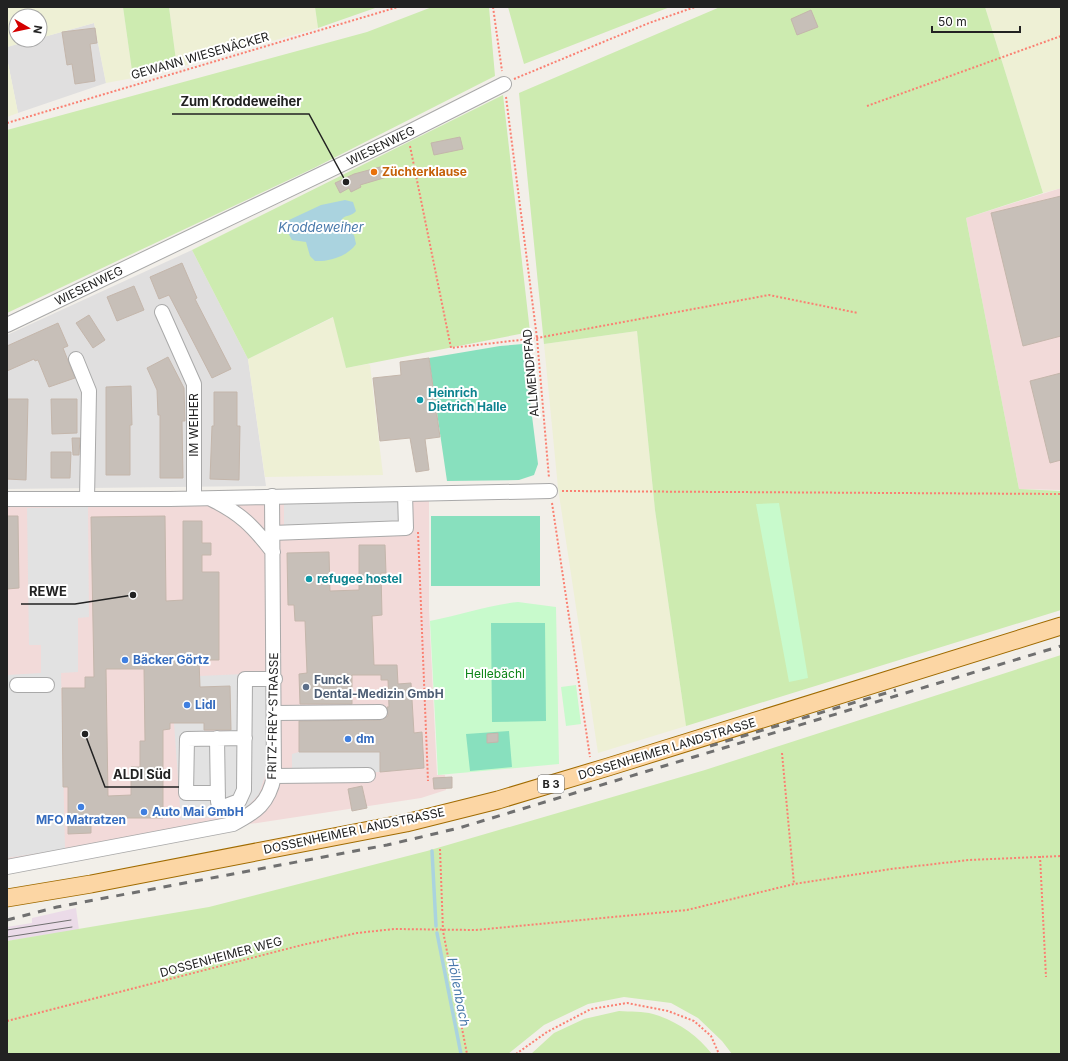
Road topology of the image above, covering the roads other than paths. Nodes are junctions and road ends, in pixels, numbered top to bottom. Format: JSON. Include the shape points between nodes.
{"nodes":[{"id":1,"x":500,"y":86,"type":"road end"},
{"id":2,"x":162,"y":312,"type":"dead end"},
{"id":3,"x":7,"y":325,"type":"edge"},
{"id":4,"x":76,"y":358,"type":"dead end"},
{"id":5,"x":550,"y":491,"type":"road end"},
{"id":6,"x":405,"y":494,"type":"junction"},
{"id":7,"x":272,"y":496,"type":"junction"},
{"id":8,"x":201,"y":497,"type":"junction"},
{"id":9,"x":7,"y":499,"type":"edge"},
{"id":10,"x":87,"y":499,"type":"junction"},
{"id":11,"x":272,"y":533,"type":"junction"},
{"id":12,"x":273,"y":552,"type":"junction"},
{"id":13,"x":1061,"y":626,"type":"edge"},
{"id":14,"x":274,"y":679,"type":"junction"},
{"id":15,"x":17,"y":685,"type":"dead end"},
{"id":16,"x":47,"y":685,"type":"dead end"},
{"id":17,"x":380,"y":712,"type":"dead end"},
{"id":18,"x":275,"y":713,"type":"junction"},
{"id":19,"x":217,"y":738,"type":"junction"},
{"id":20,"x":245,"y":738,"type":"junction"},
{"id":21,"x":368,"y":775,"type":"dead end"},
{"id":22,"x":274,"y":776,"type":"junction"},
{"id":23,"x":218,"y":793,"type":"junction"},
{"id":24,"x":218,"y":809,"type":"junction"},
{"id":25,"x":219,"y":827,"type":"junction"},
{"id":26,"x":7,"y":867,"type":"edge"},
{"id":27,"x":7,"y":898,"type":"edge"}],
"edges":[{"from":1,"to":3,"type":"street","name":"WIESENWEG"},
{"from":2,"to":8,"type":"street","name":"IM WEIHER","via":[[194,384]]},
{"from":4,"to":10,"type":"street","via":[[89,391]]},
{"from":5,"to":6,"type":"street"},
{"from":6,"to":7,"type":"street"},
{"from":6,"to":11,"type":"street","via":[[406,528]]},
{"from":7,"to":8,"type":"street"},
{"from":7,"to":11,"type":"street","name":"FRITZ-FREY-STRASSE"},
{"from":8,"to":10,"type":"street"},
{"from":8,"to":12,"type":"street","via":[[232,509],[255,529]]},
{"from":9,"to":10,"type":"street"},
{"from":11,"to":12,"type":"street","name":"FRITZ-FREY-STRASSE"},
{"from":12,"to":14,"type":"street","name":"FRITZ-FREY-STRASSE"},
{"from":13,"to":27,"type":"main road","name":"DOSSENHEIMER LANDSTRASSE","number":"B 3","via":[[498,800],[406,822]]},
{"from":14,"to":18,"type":"street","name":"FRITZ-FREY-STRASSE"},
{"from":14,"to":20,"type":"street","via":[[245,679]]},
{"from":15,"to":16,"type":"street"},
{"from":17,"to":18,"type":"street"},
{"from":18,"to":22,"type":"street","name":"FRITZ-FREY-STRASSE"},
{"from":19,"to":20,"type":"street"},
{"from":19,"to":23,"type":"street"},
{"from":19,"to":23,"type":"street","via":[[187,739],[186,794]]},
{"from":20,"to":24,"type":"street","via":[[244,790],[239,801]]},
{"from":21,"to":22,"type":"street"},
{"from":22,"to":25,"type":"street","name":"FRITZ-FREY-STRASSE","via":[[272,789],[263,804],[233,824]]},
{"from":23,"to":24,"type":"street"},
{"from":24,"to":25,"type":"street"},
{"from":25,"to":26,"type":"street","name":"FRITZ-FREY-STRASSE"}]}
